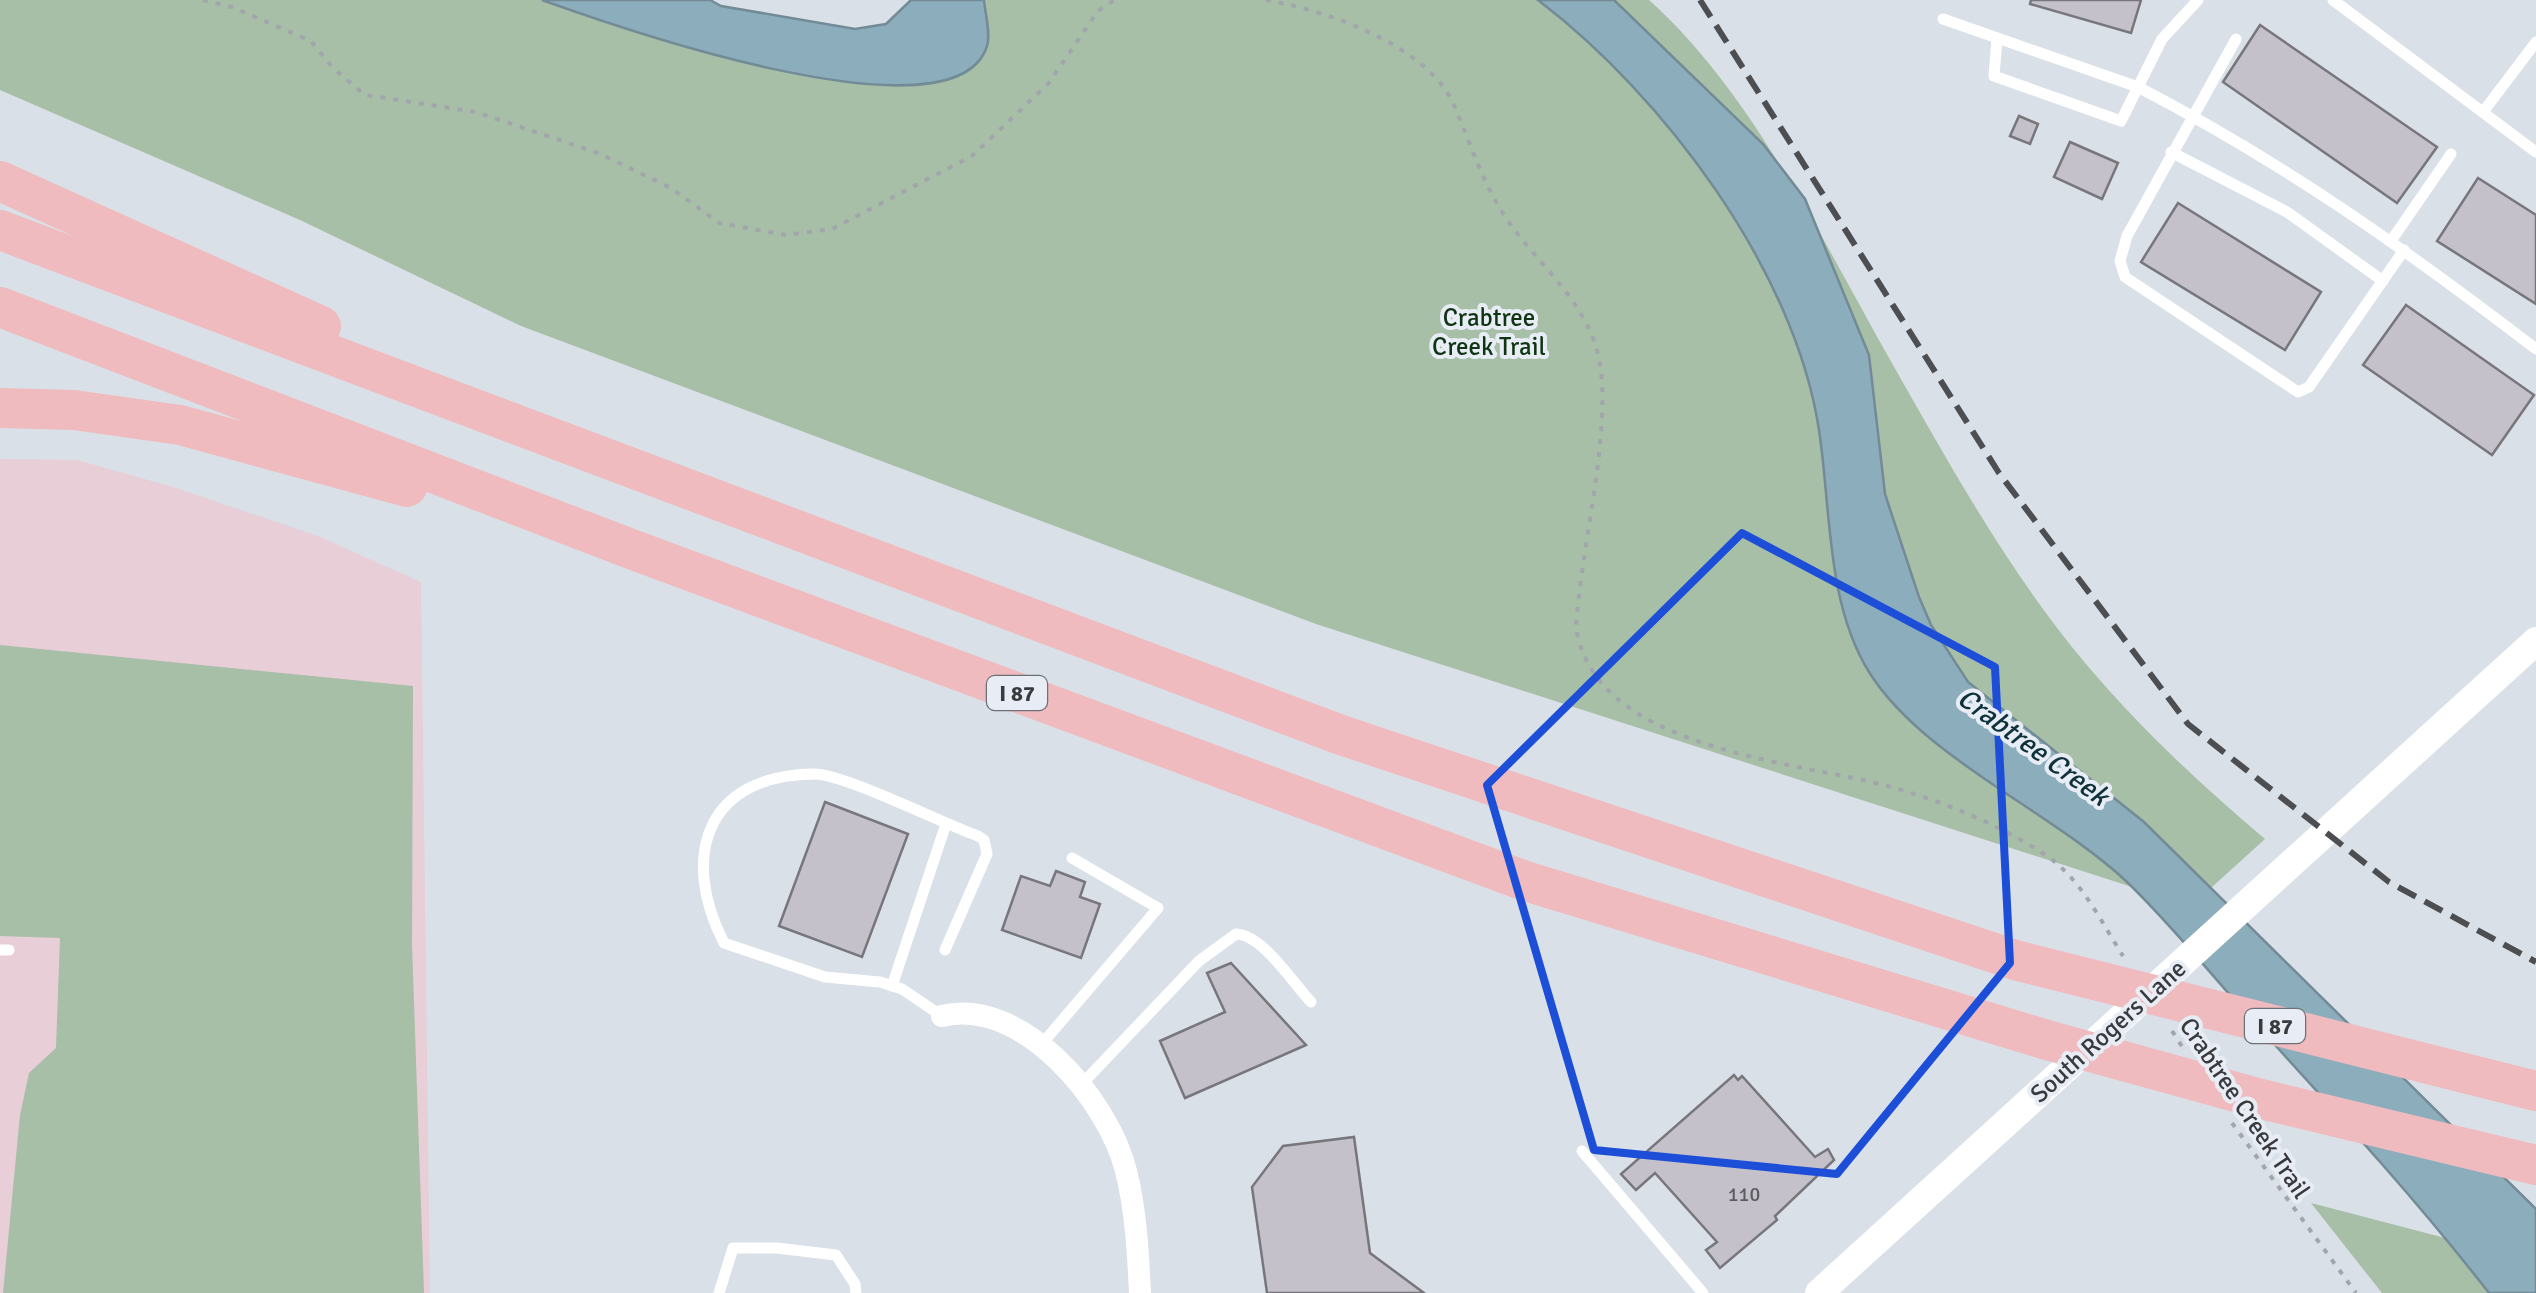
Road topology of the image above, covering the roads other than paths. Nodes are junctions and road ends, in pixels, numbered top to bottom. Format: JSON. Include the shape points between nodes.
{"nodes":[{"id":1,"x":2198,"y":0,"type":"edge"},
{"id":2,"x":2333,"y":0,"type":"edge"},
{"id":3,"x":1943,"y":18,"type":"dead end"},
{"id":4,"x":1997,"y":38,"type":"junction"},
{"id":5,"x":2236,"y":38,"type":"dead end"},
{"id":6,"x":2536,"y":42,"type":"edge"},
{"id":7,"x":2138,"y":87,"type":"junction"},
{"id":8,"x":2482,"y":112,"type":"junction"},
{"id":9,"x":2191,"y":114,"type":"junction"},
{"id":10,"x":2171,"y":152,"type":"junction"},
{"id":11,"x":2536,"y":152,"type":"edge"},
{"id":12,"x":2451,"y":154,"type":"dead end"},
{"id":13,"x":0,"y":182,"type":"edge"},
{"id":14,"x":0,"y":230,"type":"edge"},
{"id":15,"x":2392,"y":240,"type":"junction"},
{"id":16,"x":2404,"y":250,"type":"junction"},
{"id":17,"x":2383,"y":281,"type":"junction"},
{"id":18,"x":0,"y":308,"type":"edge"},
{"id":19,"x":2536,"y":350,"type":"edge"},
{"id":20,"x":0,"y":408,"type":"edge"},
{"id":21,"x":699,"y":497,"type":"junction"},
{"id":22,"x":631,"y":549,"type":"junction"},
{"id":23,"x":2536,"y":641,"type":"edge"},
{"id":24,"x":946,"y":824,"type":"junction"},
{"id":25,"x":1072,"y":858,"type":"dead end"},
{"id":26,"x":945,"y":950,"type":"dead end"},
{"id":27,"x":892,"y":986,"type":"junction"},
{"id":28,"x":1311,"y":1002,"type":"dead end"},
{"id":29,"x":942,"y":1016,"type":"joint"},
{"id":30,"x":1042,"y":1045,"type":"junction"},
{"id":31,"x":1080,"y":1086,"type":"junction"},
{"id":32,"x":2536,"y":1091,"type":"edge"},
{"id":33,"x":1582,"y":1152,"type":"dead end"},
{"id":34,"x":2536,"y":1166,"type":"edge"},
{"id":35,"x":718,"y":1293,"type":"edge"},
{"id":36,"x":856,"y":1293,"type":"edge"},
{"id":37,"x":1140,"y":1293,"type":"edge"},
{"id":38,"x":1703,"y":1293,"type":"edge"},
{"id":39,"x":1820,"y":1293,"type":"edge"}],
"edges":[{"from":1,"to":7,"type":"lane","via":[[2162,40]]},
{"from":2,"to":8,"type":"lane"},
{"from":3,"to":4,"type":"lane"},
{"from":4,"to":7,"type":"lane"},
{"from":4,"to":7,"type":"lane","via":[[1994,76],[2067,102],[2122,121]]},
{"from":5,"to":9,"type":"lane"},
{"from":6,"to":8,"type":"lane"},
{"from":7,"to":9,"type":"lane"},
{"from":8,"to":11,"type":"lane"},
{"from":9,"to":10,"type":"lane"},
{"from":9,"to":15,"type":"lane"},
{"from":10,"to":17,"type":"lane","via":[[2287,212]]},
{"from":10,"to":17,"type":"lane","via":[[2127,236],[2120,260],[2125,277],[2273,378],[2298,392],[2309,387]]},
{"from":12,"to":15,"type":"lane"},
{"from":13,"to":21,"type":"highway"},
{"from":14,"to":21,"type":"highway","number":"I 87"},
{"from":15,"to":16,"type":"lane"},
{"from":16,"to":17,"type":"lane"},
{"from":16,"to":19,"type":"lane"},
{"from":18,"to":22,"type":"highway","number":"I 87"},
{"from":20,"to":22,"type":"highway","via":[[180,425]]},
{"from":21,"to":32,"type":"highway","number":"I 87","via":[[1341,735],[2015,960]]},
{"from":22,"to":34,"type":"highway","number":"I 87","via":[[1525,881],[2047,1040]]},
{"from":23,"to":39,"type":"street","name":"South Rogers Lane"},
{"from":24,"to":26,"type":"lane","via":[[984,840],[986,854]]},
{"from":24,"to":27,"type":"lane"},
{"from":24,"to":27,"type":"lane","via":[[814,774],[734,793],[712,821],[706,885],[710,916],[724,942],[825,977]]},
{"from":25,"to":30,"type":"lane","via":[[1158,908]]},
{"from":27,"to":29,"type":"lane"},
{"from":28,"to":31,"type":"lane","via":[[1258,944],[1236,934],[1198,961]]},
{"from":29,"to":30,"type":"street","via":[[962,1011],[992,1017]]},
{"from":30,"to":31,"type":"street"},
{"from":31,"to":37,"type":"street","via":[[1098,1105],[1126,1168]]},
{"from":33,"to":38,"type":"lane"},
{"from":35,"to":36,"type":"lane","via":[[733,1248],[836,1256]]}]}
